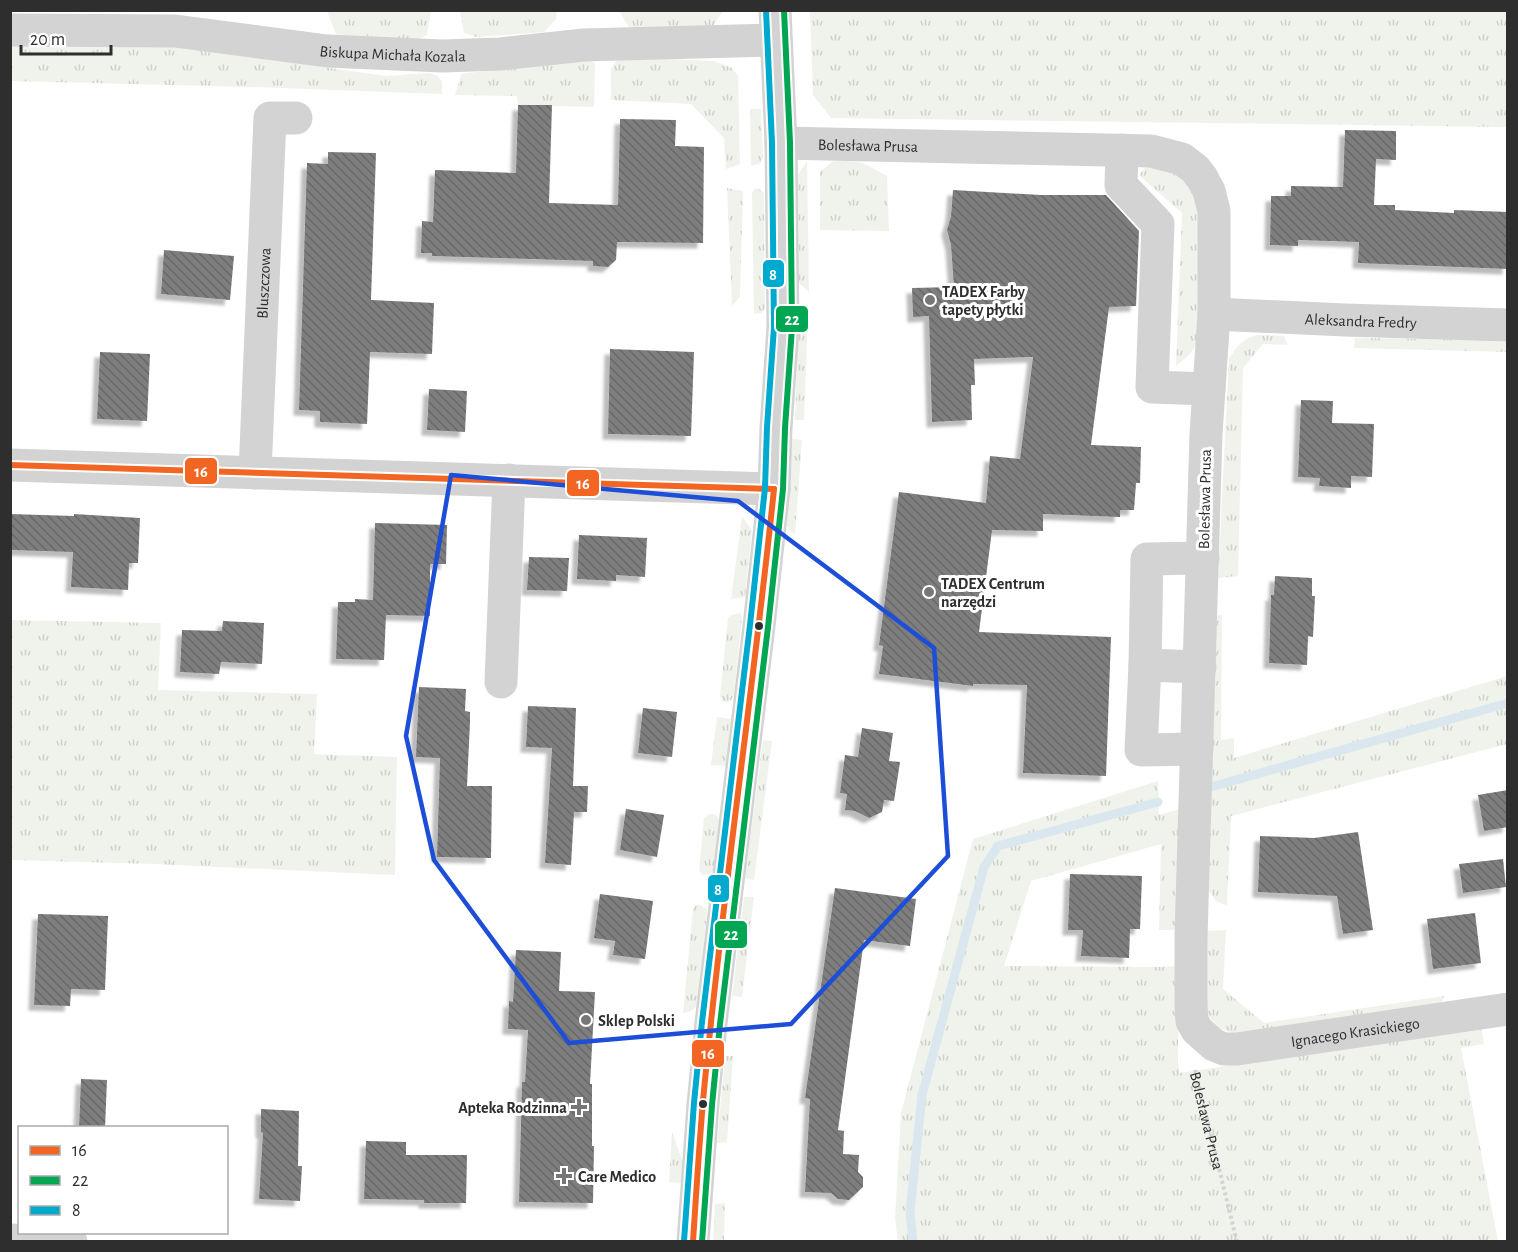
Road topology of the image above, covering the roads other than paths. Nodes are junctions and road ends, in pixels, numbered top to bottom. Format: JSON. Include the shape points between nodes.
{"nodes":[{"id":1,"x":776,"y":25,"type":"edge"},
{"id":2,"x":10,"y":30,"type":"edge"},
{"id":3,"x":296,"y":118,"type":"dead end"},
{"id":4,"x":781,"y":142,"type":"junction"},
{"id":5,"x":1122,"y":150,"type":"junction"},
{"id":6,"x":1214,"y":314,"type":"junction"},
{"id":7,"x":1508,"y":325,"type":"edge"},
{"id":8,"x":1209,"y":389,"type":"junction"},
{"id":9,"x":10,"y":465,"type":"edge"},
{"id":10,"x":255,"y":473,"type":"junction"},
{"id":11,"x":509,"y":480,"type":"junction"},
{"id":12,"x":774,"y":489,"type":"junction"},
{"id":13,"x":1203,"y":558,"type":"junction"},
{"id":14,"x":1145,"y":665,"type":"junction"},
{"id":15,"x":1200,"y":667,"type":"junction"},
{"id":16,"x":501,"y":682,"type":"dead end"},
{"id":17,"x":1197,"y":749,"type":"junction"},
{"id":18,"x":1508,"y":1009,"type":"edge"},
{"id":19,"x":1205,"y":1038,"type":"joint"},
{"id":20,"x":10,"y":1240,"type":"edge"},
{"id":21,"x":70,"y":1242,"type":"edge"},
{"id":22,"x":693,"y":1242,"type":"edge"}],
"edges":[{"from":1,"to":2,"type":"street","name":"Biskupa Michała Kozala","via":[[500,54],[443,56],[327,51],[175,31]]},
{"from":1,"to":4,"type":"street"},
{"from":3,"to":10,"type":"street","name":"Bluszczowa","via":[[270,118]]},
{"from":4,"to":5,"type":"street","name":"Bolesława Prusa"},
{"from":4,"to":12,"type":"street","via":[[783,327]]},
{"from":5,"to":6,"type":"street","name":"Bolesława Prusa","via":[[1168,154],[1182,159],[1202,178],[1214,211]]},
{"from":5,"to":8,"type":"street","via":[[1121,185],[1158,224],[1152,387]]},
{"from":6,"to":7,"type":"street","name":"Aleksandra Fredry"},
{"from":6,"to":8,"type":"street","name":"Bolesława Prusa"},
{"from":8,"to":13,"type":"street","name":"Bolesława Prusa"},
{"from":9,"to":10,"type":"street"},
{"from":10,"to":11,"type":"street"},
{"from":11,"to":12,"type":"street"},
{"from":11,"to":16,"type":"street"},
{"from":12,"to":22,"type":"street","via":[[711,1023]]},
{"from":13,"to":14,"type":"street","via":[[1147,559]]},
{"from":13,"to":15,"type":"street","name":"Bolesława Prusa"},
{"from":14,"to":15,"type":"street"},
{"from":14,"to":17,"type":"street","via":[[1141,750]]},
{"from":15,"to":17,"type":"street","name":"Bolesława Prusa"},
{"from":17,"to":19,"type":"street","name":"Bolesława Prusa","via":[[1191,1005],[1192,1021]]},
{"from":18,"to":19,"type":"street","name":"Ignacego Krasickiego","via":[[1237,1049],[1214,1046]]},
{"from":20,"to":21,"type":"street"}]}
